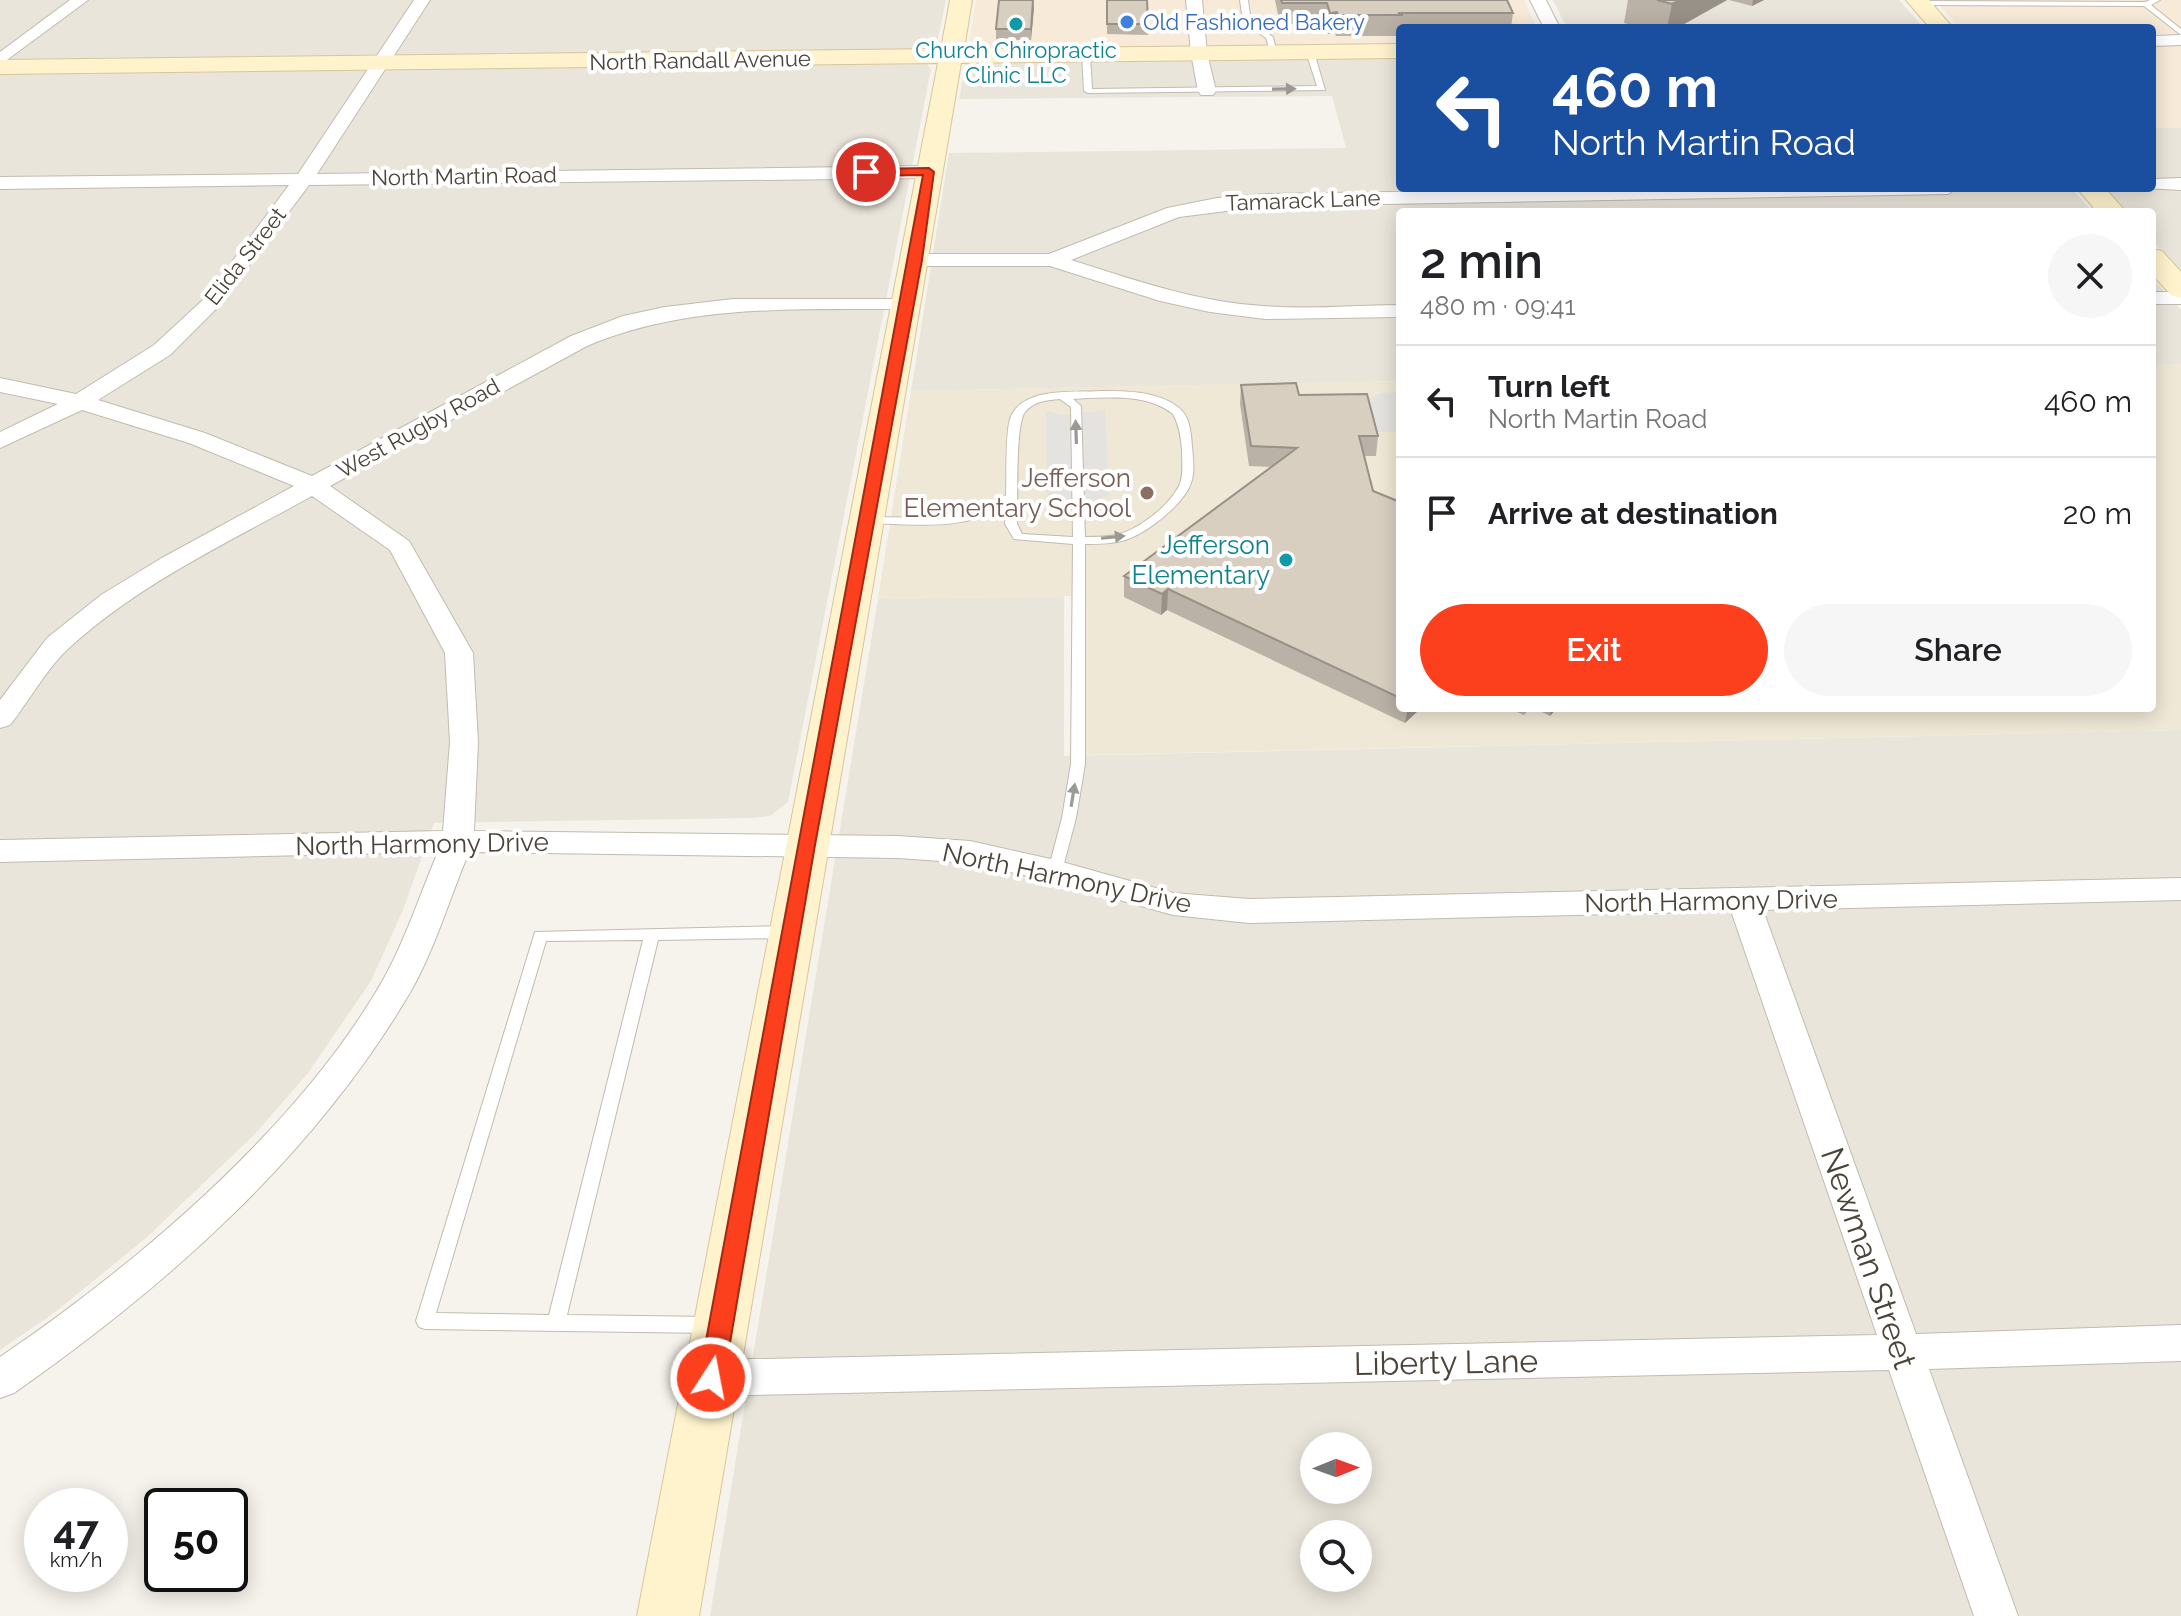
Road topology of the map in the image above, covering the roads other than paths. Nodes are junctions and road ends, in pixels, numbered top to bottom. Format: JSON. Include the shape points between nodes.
{"nodes":[{"id":1,"x":80,"y":0,"type":"edge"},
{"id":2,"x":422,"y":0,"type":"edge"},
{"id":3,"x":961,"y":0,"type":"edge"},
{"id":4,"x":1194,"y":0,"type":"edge"},
{"id":5,"x":1244,"y":0,"type":"edge"},
{"id":6,"x":1538,"y":0,"type":"edge"},
{"id":7,"x":2156,"y":0,"type":"edge"},
{"id":8,"x":1918,"y":2,"type":"edge"},
{"id":9,"x":2146,"y":4,"type":"junction"},
{"id":10,"x":1550,"y":24,"type":"edge"},
{"id":11,"x":1938,"y":24,"type":"edge"},
{"id":12,"x":2181,"y":33,"type":"edge"},
{"id":13,"x":2181,"y":40,"type":"edge"},
{"id":14,"x":2156,"y":41,"type":"edge"},
{"id":15,"x":1396,"y":51,"type":"edge"},
{"id":16,"x":1274,"y":52,"type":"junction"},
{"id":17,"x":1310,"y":52,"type":"junction"},
{"id":18,"x":1199,"y":53,"type":"junction"},
{"id":19,"x":1086,"y":55,"type":"junction"},
{"id":20,"x":951,"y":57,"type":"junction"},
{"id":21,"x":0,"y":60,"type":"edge"},
{"id":22,"x":381,"y":63,"type":"junction"},
{"id":23,"x":0,"y":67,"type":"edge"},
{"id":24,"x":1207,"y":91,"type":"junction"},
{"id":25,"x":929,"y":172,"type":"junction"},
{"id":26,"x":305,"y":177,"type":"junction"},
{"id":27,"x":0,"y":183,"type":"edge"},
{"id":28,"x":2181,"y":184,"type":"edge"},
{"id":29,"x":2156,"y":185,"type":"edge"},
{"id":30,"x":1769,"y":192,"type":"edge"},
{"id":31,"x":2094,"y":192,"type":"edge"},
{"id":32,"x":1500,"y":198,"type":"edge"},
{"id":33,"x":2108,"y":208,"type":"edge"},
{"id":34,"x":915,"y":260,"type":"junction"},
{"id":35,"x":1052,"y":260,"type":"junction"},
{"id":36,"x":2156,"y":261,"type":"edge"},
{"id":37,"x":2181,"y":289,"type":"edge"},
{"id":38,"x":2156,"y":298,"type":"edge"},
{"id":39,"x":2181,"y":298,"type":"edge"},
{"id":40,"x":906,"y":303,"type":"junction"},
{"id":41,"x":1396,"y":311,"type":"edge"},
{"id":42,"x":0,"y":385,"type":"edge"},
{"id":43,"x":1062,"y":396,"type":"junction"},
{"id":44,"x":80,"y":402,"type":"junction"},
{"id":45,"x":0,"y":441,"type":"edge"},
{"id":46,"x":313,"y":485,"type":"junction"},
{"id":47,"x":1012,"y":496,"type":"junction"},
{"id":48,"x":866,"y":520,"type":"junction"},
{"id":49,"x":1079,"y":538,"type":"junction"},
{"id":50,"x":0,"y":719,"type":"edge"},
{"id":51,"x":458,"y":841,"type":"junction"},
{"id":52,"x":806,"y":845,"type":"junction"},
{"id":53,"x":0,"y":851,"type":"edge"},
{"id":54,"x":1055,"y":871,"type":"junction"},
{"id":55,"x":2181,"y":889,"type":"edge"},
{"id":56,"x":1743,"y":900,"type":"junction"},
{"id":57,"x":791,"y":932,"type":"junction"},
{"id":58,"x":652,"y":934,"type":"junction"},
{"id":59,"x":556,"y":1322,"type":"junction"},
{"id":60,"x":721,"y":1325,"type":"junction"},
{"id":61,"x":2181,"y":1343,"type":"edge"},
{"id":62,"x":1902,"y":1352,"type":"junction"},
{"id":63,"x":711,"y":1378,"type":"junction"},
{"id":64,"x":0,"y":1380,"type":"edge"},
{"id":65,"x":668,"y":1616,"type":"edge"},
{"id":66,"x":1996,"y":1616,"type":"edge"}],
"edges":[{"from":1,"to":21,"type":"street"},
{"from":2,"to":22,"type":"street","name":"Elida Street"},
{"from":3,"to":20,"type":"main road"},
{"from":4,"to":18,"type":"street"},
{"from":5,"to":16,"type":"lane","via":[[1247,22],[1269,37]]},
{"from":6,"to":10,"type":"street"},
{"from":7,"to":9,"type":"lane"},
{"from":8,"to":9,"type":"lane"},
{"from":8,"to":11,"type":"main road"},
{"from":9,"to":12,"type":"lane"},
{"from":13,"to":14,"type":"street"},
{"from":15,"to":17,"type":"main road","name":"North Randall Avenue"},
{"from":16,"to":17,"type":"main road","name":"North Randall Avenue"},
{"from":16,"to":18,"type":"main road","name":"North Randall Avenue"},
{"from":24,"to":17,"type":"lane","one_way":true,"via":[[1322,88]]},
{"from":18,"to":19,"type":"main road","name":"North Randall Avenue"},
{"from":18,"to":24,"type":"street"},
{"from":19,"to":20,"type":"main road","name":"North Randall Avenue"},
{"from":19,"to":24,"type":"lane","via":[[1088,91]]},
{"from":20,"to":22,"type":"main road","name":"North Randall Avenue"},
{"from":20,"to":25,"type":"main road"},
{"from":22,"to":23,"type":"main road","name":"North Randall Avenue"},
{"from":22,"to":26,"type":"street","name":"Elida Street"},
{"from":25,"to":26,"type":"street","name":"North Martin Road"},
{"from":25,"to":34,"type":"main road"},
{"from":26,"to":27,"type":"street","name":"North Martin Road"},
{"from":26,"to":44,"type":"street","name":"Elida Street","via":[[212,302],[162,350]]},
{"from":28,"to":29,"type":"street"},
{"from":30,"to":32,"type":"street","name":"Tamarack Lane"},
{"from":31,"to":33,"type":"main road"},
{"from":32,"to":35,"type":"street","name":"Tamarack Lane","via":[[1217,204],[1174,212]]},
{"from":34,"to":35,"type":"street"},
{"from":34,"to":40,"type":"main road"},
{"from":35,"to":41,"type":"street","via":[[1210,306],[1265,313]]},
{"from":36,"to":37,"type":"main road"},
{"from":38,"to":39,"type":"street"},
{"from":40,"to":46,"type":"street","name":"West Rugby Road","via":[[738,304],[629,321],[579,341]]},
{"from":40,"to":48,"type":"main road"},
{"from":42,"to":44,"type":"street"},
{"from":43,"to":47,"type":"lane","via":[[1042,397],[1018,412]]},
{"from":49,"to":43,"type":"lane","one_way":true,"via":[[1076,406]]},
{"from":49,"to":43,"type":"lane","one_way":true,"via":[[1130,534],[1176,497],[1188,472],[1183,423],[1179,413],[1157,400]]},
{"from":44,"to":45,"type":"street","name":"Elida Street"},
{"from":44,"to":46,"type":"street","via":[[197,438]]},
{"from":46,"to":50,"type":"street","name":"West Rugby Road","via":[[110,601],[57,644]]},
{"from":46,"to":51,"type":"street","via":[[400,546],[459,653],[464,742]]},
{"from":47,"to":48,"type":"lane","via":[[994,510],[963,519]]},
{"from":47,"to":49,"type":"lane","via":[[1011,524],[1018,537]]},
{"from":48,"to":52,"type":"main road"},
{"from":54,"to":49,"type":"lane","one_way":true,"via":[[1078,764]]},
{"from":51,"to":52,"type":"street","name":"North Harmony Drive"},
{"from":51,"to":53,"type":"street","name":"North Harmony Drive"},
{"from":51,"to":64,"type":"street","via":[[398,984],[341,1070],[270,1153],[189,1231],[84,1322]]},
{"from":52,"to":54,"type":"street","name":"North Harmony Drive","via":[[970,852]]},
{"from":52,"to":57,"type":"main road"},
{"from":54,"to":56,"type":"street","name":"North Harmony Drive","via":[[1173,904],[1249,911]]},
{"from":55,"to":56,"type":"street","name":"North Harmony Drive"},
{"from":56,"to":62,"type":"street","name":"Newman Street"},
{"from":57,"to":58,"type":"lane"},
{"from":57,"to":60,"type":"main road"},
{"from":58,"to":59,"type":"lane"},
{"from":58,"to":59,"type":"lane","via":[[540,936],[425,1321]]},
{"from":59,"to":60,"type":"lane"},
{"from":60,"to":63,"type":"main road"},
{"from":61,"to":62,"type":"street","name":"Liberty Lane"},
{"from":62,"to":63,"type":"street","name":"Liberty Lane"},
{"from":62,"to":66,"type":"street","name":"Newman Street"},
{"from":63,"to":65,"type":"main road"}]}
